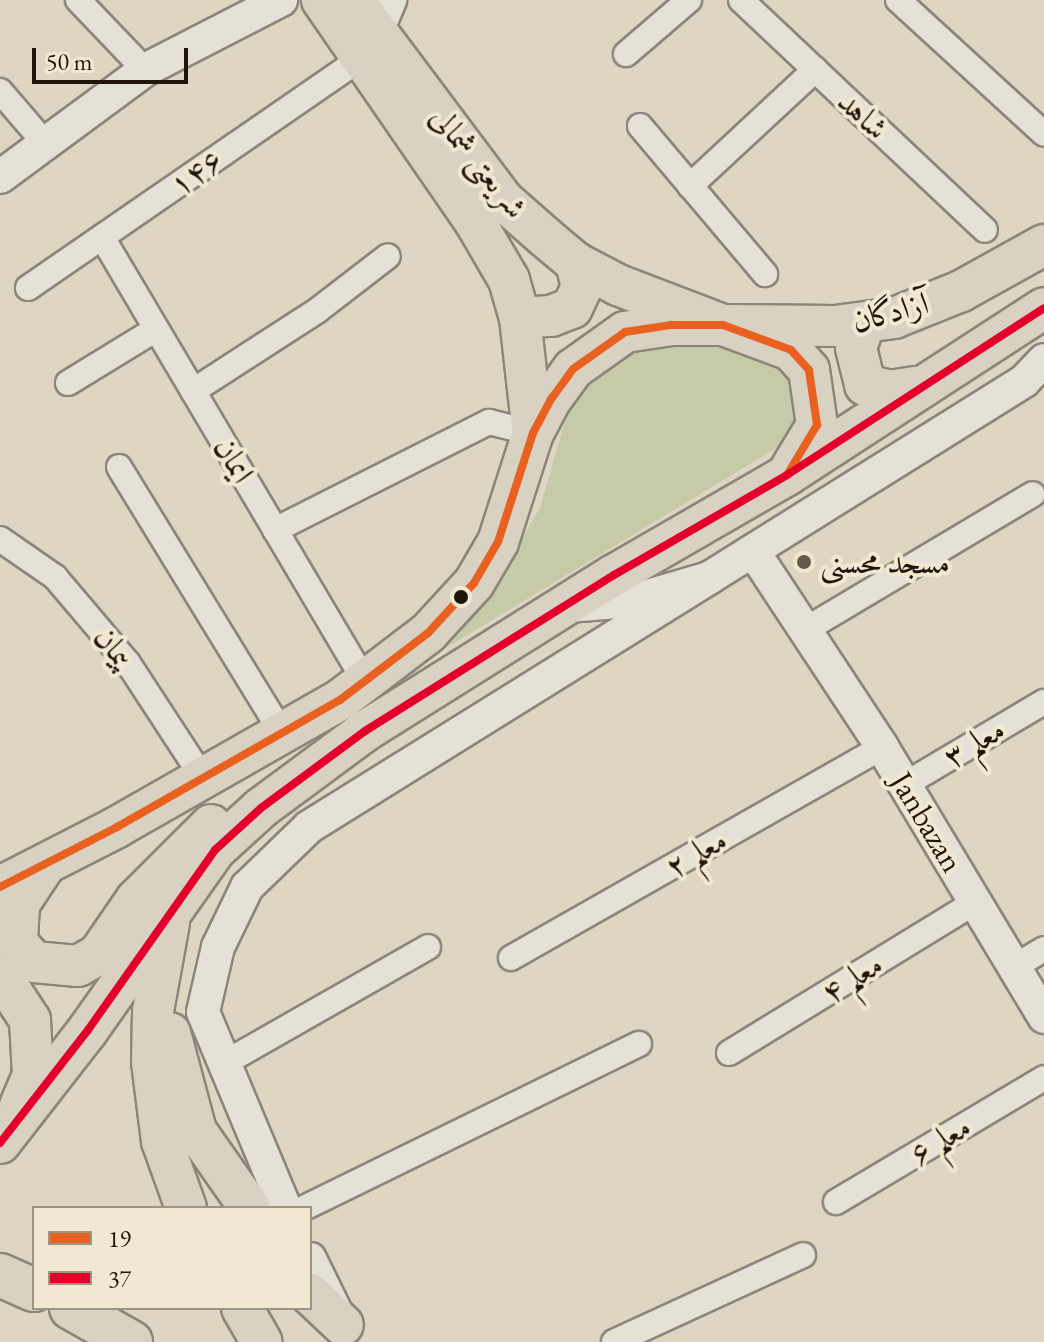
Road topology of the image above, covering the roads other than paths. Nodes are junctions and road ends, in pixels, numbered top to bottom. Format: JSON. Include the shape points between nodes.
{"nodes":[{"id":1,"x":78,"y":0,"type":"edge"},
{"id":2,"x":281,"y":0,"type":"edge"},
{"id":3,"x":322,"y":0,"type":"edge"},
{"id":4,"x":353,"y":0,"type":"edge"},
{"id":5,"x":689,"y":0,"type":"edge"},
{"id":6,"x":741,"y":0,"type":"edge"},
{"id":7,"x":898,"y":0,"type":"edge"},
{"id":8,"x":377,"y":29,"type":"edge"},
{"id":9,"x":626,"y":54,"type":"dead end"},
{"id":10,"x":145,"y":70,"type":"junction"},
{"id":11,"x":815,"y":70,"type":"junction"},
{"id":12,"x":0,"y":91,"type":"edge"},
{"id":13,"x":640,"y":126,"type":"dead end"},
{"id":14,"x":1044,"y":134,"type":"edge"},
{"id":15,"x":43,"y":141,"type":"junction"},
{"id":16,"x":0,"y":177,"type":"edge"},
{"id":17,"x":690,"y":186,"type":"junction"},
{"id":18,"x":985,"y":230,"type":"dead end"},
{"id":19,"x":102,"y":237,"type":"junction"},
{"id":20,"x":1044,"y":245,"type":"edge"},
{"id":21,"x":388,"y":256,"type":"dead end"},
{"id":22,"x":576,"y":263,"type":"junction"},
{"id":23,"x":765,"y":274,"type":"dead end"},
{"id":24,"x":28,"y":288,"type":"dead end"},
{"id":25,"x":1044,"y":308,"type":"edge"},
{"id":26,"x":520,"y":318,"type":"junction"},
{"id":27,"x":864,"y":324,"type":"junction"},
{"id":28,"x":723,"y":325,"type":"junction"},
{"id":29,"x":156,"y":329,"type":"junction"},
{"id":30,"x":1037,"y":370,"type":"edge"},
{"id":31,"x":68,"y":383,"type":"dead end"},
{"id":32,"x":915,"y":387,"type":"junction"},
{"id":33,"x":193,"y":391,"type":"junction"},
{"id":34,"x":533,"y":433,"type":"junction"},
{"id":35,"x":119,"y":467,"type":"dead end"},
{"id":36,"x":787,"y":475,"type":"junction"},
{"id":37,"x":1033,"y":494,"type":"dead end"},
{"id":38,"x":275,"y":530,"type":"junction"},
{"id":39,"x":0,"y":539,"type":"edge"},
{"id":40,"x":753,"y":551,"type":"junction"},
{"id":41,"x":709,"y":578,"type":"junction"},
{"id":42,"x":568,"y":606,"type":"junction"},
{"id":43,"x":805,"y":630,"type":"junction"},
{"id":44,"x":366,"y":683,"type":"junction"},
{"id":45,"x":1044,"y":702,"type":"edge"},
{"id":46,"x":282,"y":733,"type":"junction"},
{"id":47,"x":882,"y":747,"type":"junction"},
{"id":48,"x":318,"y":762,"type":"junction"},
{"id":49,"x":203,"y":778,"type":"junction"},
{"id":50,"x":904,"y":785,"type":"junction"},
{"id":51,"x":48,"y":862,"type":"junction"},
{"id":52,"x":0,"y":887,"type":"edge"},
{"id":53,"x":975,"y":902,"type":"junction"},
{"id":54,"x":172,"y":907,"type":"junction"},
{"id":55,"x":428,"y":947,"type":"dead end"},
{"id":56,"x":1044,"y":949,"type":"edge"},
{"id":57,"x":163,"y":955,"type":"junction"},
{"id":58,"x":511,"y":958,"type":"dead end"},
{"id":59,"x":1014,"y":967,"type":"junction"},
{"id":60,"x":0,"y":974,"type":"edge"},
{"id":61,"x":1044,"y":1017,"type":"edge"},
{"id":62,"x":639,"y":1044,"type":"dead end"},
{"id":63,"x":729,"y":1053,"type":"dead end"},
{"id":64,"x":223,"y":1064,"type":"junction"},
{"id":65,"x":1044,"y":1078,"type":"edge"},
{"id":66,"x":5,"y":1138,"type":"edge"},
{"id":67,"x":836,"y":1202,"type":"dead end"},
{"id":68,"x":185,"y":1206,"type":"edge"},
{"id":69,"x":249,"y":1206,"type":"edge"},
{"id":70,"x":284,"y":1206,"type":"edge"},
{"id":71,"x":308,"y":1206,"type":"edge"},
{"id":72,"x":803,"y":1255,"type":"dead end"},
{"id":73,"x":312,"y":1263,"type":"edge"},
{"id":74,"x":0,"y":1275,"type":"edge"},
{"id":75,"x":32,"y":1289,"type":"edge"},
{"id":76,"x":312,"y":1296,"type":"edge"},
{"id":77,"x":75,"y":1310,"type":"edge"},
{"id":78,"x":243,"y":1310,"type":"edge"},
{"id":79,"x":346,"y":1334,"type":"edge"},
{"id":80,"x":131,"y":1342,"type":"edge"},
{"id":81,"x":262,"y":1342,"type":"edge"},
{"id":82,"x":614,"y":1342,"type":"edge"}],
"edges":[{"from":1,"to":10,"type":"street"},
{"from":2,"to":10,"type":"street"},
{"from":3,"to":8,"type":"main road","name":"شریعتی شمالی"},
{"from":4,"to":8,"type":"main road","name":"شریعتی شمالی"},
{"from":5,"to":9,"type":"street"},
{"from":6,"to":11,"type":"street","name":"شاهد"},
{"from":7,"to":14,"type":"street"},
{"from":8,"to":19,"type":"street","name":"۱۴۶"},
{"from":8,"to":22,"type":"main road","name":"شریعتی شمالی","via":[[503,200]]},
{"from":8,"to":26,"type":"main road","name":"شریعتی شمالی","via":[[509,280]]},
{"from":10,"to":15,"type":"street"},
{"from":11,"to":17,"type":"street"},
{"from":11,"to":18,"type":"street","name":"شاهد"},
{"from":12,"to":15,"type":"street"},
{"from":13,"to":17,"type":"street"},
{"from":15,"to":16,"type":"street"},
{"from":17,"to":23,"type":"street"},
{"from":19,"to":24,"type":"street","name":"۱۴۶"},
{"from":19,"to":29,"type":"street","name":"ایمان"},
{"from":20,"to":27,"type":"main road","name":"آزادگان","via":[[961,291]]},
{"from":21,"to":33,"type":"street","via":[[318,310]]},
{"from":22,"to":26,"type":"main road","via":[[582,287],[572,308]]},
{"from":22,"to":28,"type":"main road","name":"شریعتی شمالی"},
{"from":25,"to":32,"type":"main road","name":"آزادگان"},
{"from":26,"to":34,"type":"main road","name":"شریعتی شمالی"},
{"from":27,"to":28,"type":"main road","name":"آزادگان"},
{"from":27,"to":32,"type":"main road","via":[[856,348],[865,385],[890,391]]},
{"from":28,"to":34,"type":"main road","name":"آزادگان","via":[[625,332],[573,369]]},
{"from":28,"to":36,"type":"main road","name":"شریعتی شمالی","via":[[791,350],[809,370],[817,425]]},
{"from":29,"to":31,"type":"street"},
{"from":29,"to":33,"type":"street","name":"ایمان"},
{"from":30,"to":40,"type":"street"},
{"from":32,"to":36,"type":"main road","name":"آزادگان"},
{"from":33,"to":38,"type":"street","name":"ایمان"},
{"from":34,"to":38,"type":"street","via":[[489,422]]},
{"from":34,"to":44,"type":"main road","via":[[498,542],[474,583],[428,633]]},
{"from":35,"to":46,"type":"street"},
{"from":36,"to":42,"type":"main road","name":"آزادگان"},
{"from":37,"to":43,"type":"street"},
{"from":38,"to":44,"type":"street","name":"ایمان"},
{"from":39,"to":49,"type":"street","name":"پیمان","via":[[55,577],[92,620],[128,663]]},
{"from":40,"to":41,"type":"street"},
{"from":40,"to":43,"type":"street","name":"Janbazan"},
{"from":41,"to":42,"type":"street","via":[[630,601]]},
{"from":41,"to":64,"type":"street","via":[[309,827],[247,887],[218,947],[203,1012]]},
{"from":42,"to":48,"type":"main road","name":"آزادگان"},
{"from":43,"to":47,"type":"street","name":"Janbazan"},
{"from":44,"to":46,"type":"main road"},
{"from":45,"to":50,"type":"street","name":"معلم ۳"},
{"from":46,"to":49,"type":"main road"},
{"from":47,"to":50,"type":"street","name":"Janbazan"},
{"from":47,"to":58,"type":"street","name":"معلم ۲"},
{"from":48,"to":51,"type":"main road","via":[[205,829],[136,900],[98,955],[78,966],[34,962],[17,943],[19,904]]},
{"from":48,"to":54,"type":"main road","name":"آزادگان","via":[[215,850]]},
{"from":49,"to":51,"type":"main road"},
{"from":50,"to":53,"type":"street","name":"Janbazan"},
{"from":51,"to":52,"type":"main road"},
{"from":53,"to":59,"type":"street","name":"Janbazan"},
{"from":53,"to":63,"type":"street","name":"معلم ۴"},
{"from":54,"to":57,"type":"main road"},
{"from":54,"to":66,"type":"main road","name":"آزادگان"},
{"from":55,"to":64,"type":"street"},
{"from":56,"to":59,"type":"street"},
{"from":57,"to":68,"type":"main road","via":[[153,1011],[154,1094],[162,1141]]},
{"from":57,"to":69,"type":"main road","via":[[174,1059],[196,1131]]},
{"from":59,"to":61,"type":"street","name":"Janbazan"},
{"from":60,"to":66,"type":"main road","via":[[21,1000],[34,1048],[33,1075]]},
{"from":62,"to":71,"type":"street"},
{"from":64,"to":70,"type":"street"},
{"from":65,"to":67,"type":"street","name":"معلم ۶"},
{"from":72,"to":82,"type":"street"},
{"from":73,"to":79,"type":"street"},
{"from":74,"to":75,"type":"highway"},
{"from":76,"to":79,"type":"main road"},
{"from":77,"to":80,"type":"highway"},
{"from":78,"to":81,"type":"main road"}]}
